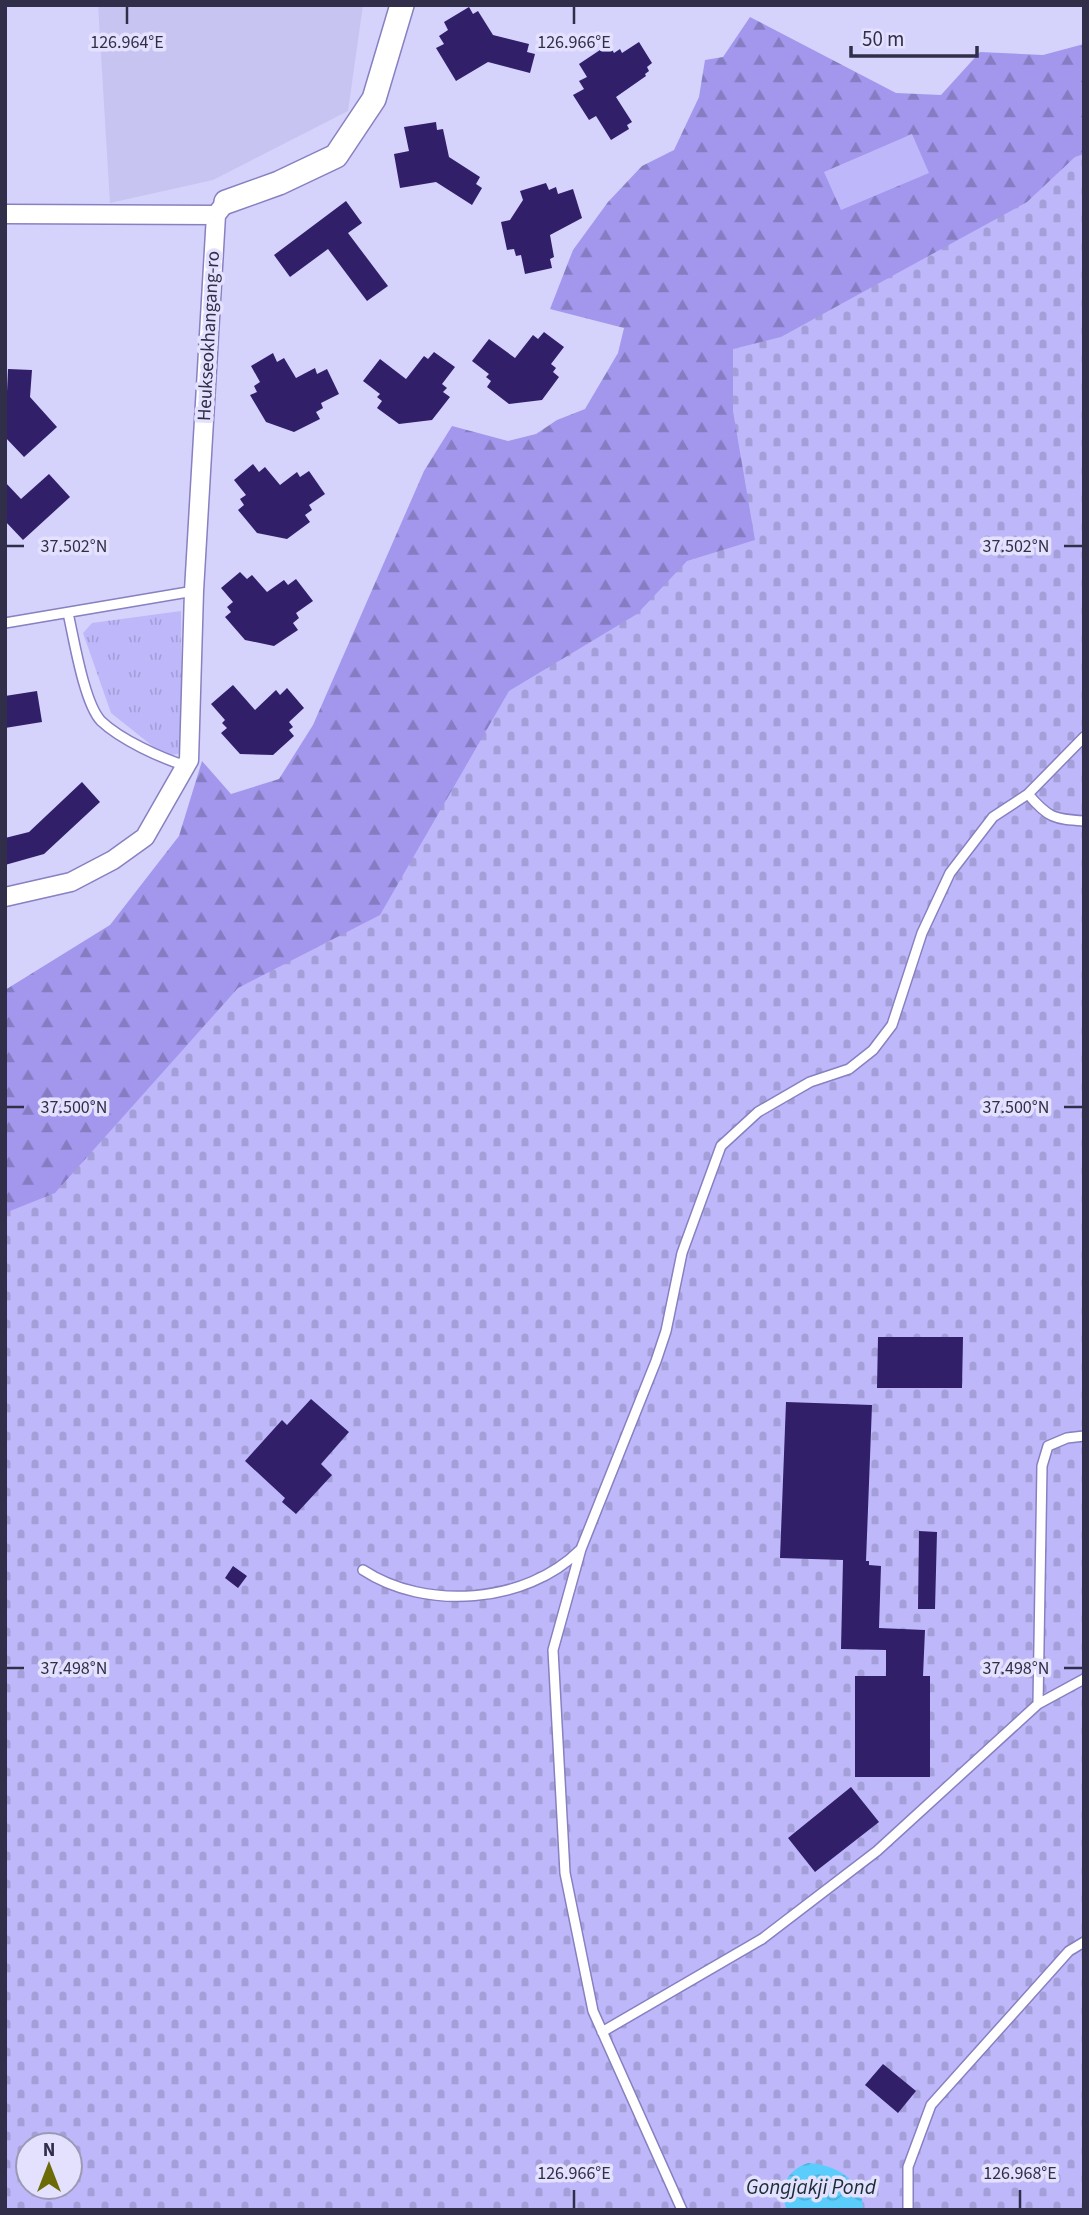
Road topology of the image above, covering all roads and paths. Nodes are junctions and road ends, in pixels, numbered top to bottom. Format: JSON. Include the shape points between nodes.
{"nodes":[{"id":1,"x":402,"y":5,"type":"edge"},
{"id":2,"x":221,"y":209,"type":"junction"},
{"id":3,"x":5,"y":214,"type":"edge"},
{"id":4,"x":194,"y":591,"type":"junction"},
{"id":5,"x":68,"y":613,"type":"junction"},
{"id":6,"x":5,"y":623,"type":"edge"},
{"id":7,"x":1084,"y":737,"type":"edge"},
{"id":8,"x":188,"y":763,"type":"junction"},
{"id":9,"x":1028,"y":794,"type":"junction"},
{"id":10,"x":1084,"y":821,"type":"edge"},
{"id":11,"x":5,"y":897,"type":"edge"},
{"id":12,"x":1084,"y":1436,"type":"edge"},
{"id":13,"x":581,"y":1549,"type":"junction"},
{"id":14,"x":363,"y":1570,"type":"dead end"},
{"id":15,"x":1084,"y":1679,"type":"edge"},
{"id":16,"x":1038,"y":1704,"type":"junction"},
{"id":17,"x":1084,"y":1942,"type":"edge"},
{"id":18,"x":602,"y":2032,"type":"junction"},
{"id":19,"x":682,"y":2210,"type":"edge"},
{"id":20,"x":908,"y":2210,"type":"edge"}],
"edges":[{"from":1,"to":2,"type":"street","via":[[374,99],[335,156]]},
{"from":2,"to":3,"type":"street"},
{"from":2,"to":4,"type":"street","name":"Heukseokhangang-ro"},
{"from":4,"to":5,"type":"lane"},
{"from":4,"to":8,"type":"street","name":"Heukseokhangang-ro"},
{"from":5,"to":6,"type":"lane"},
{"from":5,"to":8,"type":"lane","via":[[85,687],[100,720],[160,758]]},
{"from":7,"to":9,"type":"lane"},
{"from":8,"to":11,"type":"street","via":[[145,837],[71,882]]},
{"from":9,"to":10,"type":"lane","via":[[1055,819]]},
{"from":9,"to":13,"type":"lane","via":[[993,817],[950,873],[922,933],[892,1025],[873,1050],[849,1069],[810,1082],[758,1112],[722,1146],[682,1253],[656,1361]]},
{"from":12,"to":16,"type":"lane","via":[[1048,1447],[1042,1466]]},
{"from":13,"to":14,"type":"lane","via":[[562,1569],[515,1587],[460,1597],[441,1598],[384,1584]]},
{"from":13,"to":18,"type":"lane","via":[[553,1650],[565,1874],[593,2011]]},
{"from":15,"to":16,"type":"lane"},
{"from":16,"to":18,"type":"lane","via":[[877,1851],[762,1939]]},
{"from":17,"to":20,"type":"lane","via":[[1069,1951],[931,2105],[908,2167]]},
{"from":18,"to":19,"type":"lane"}]}
